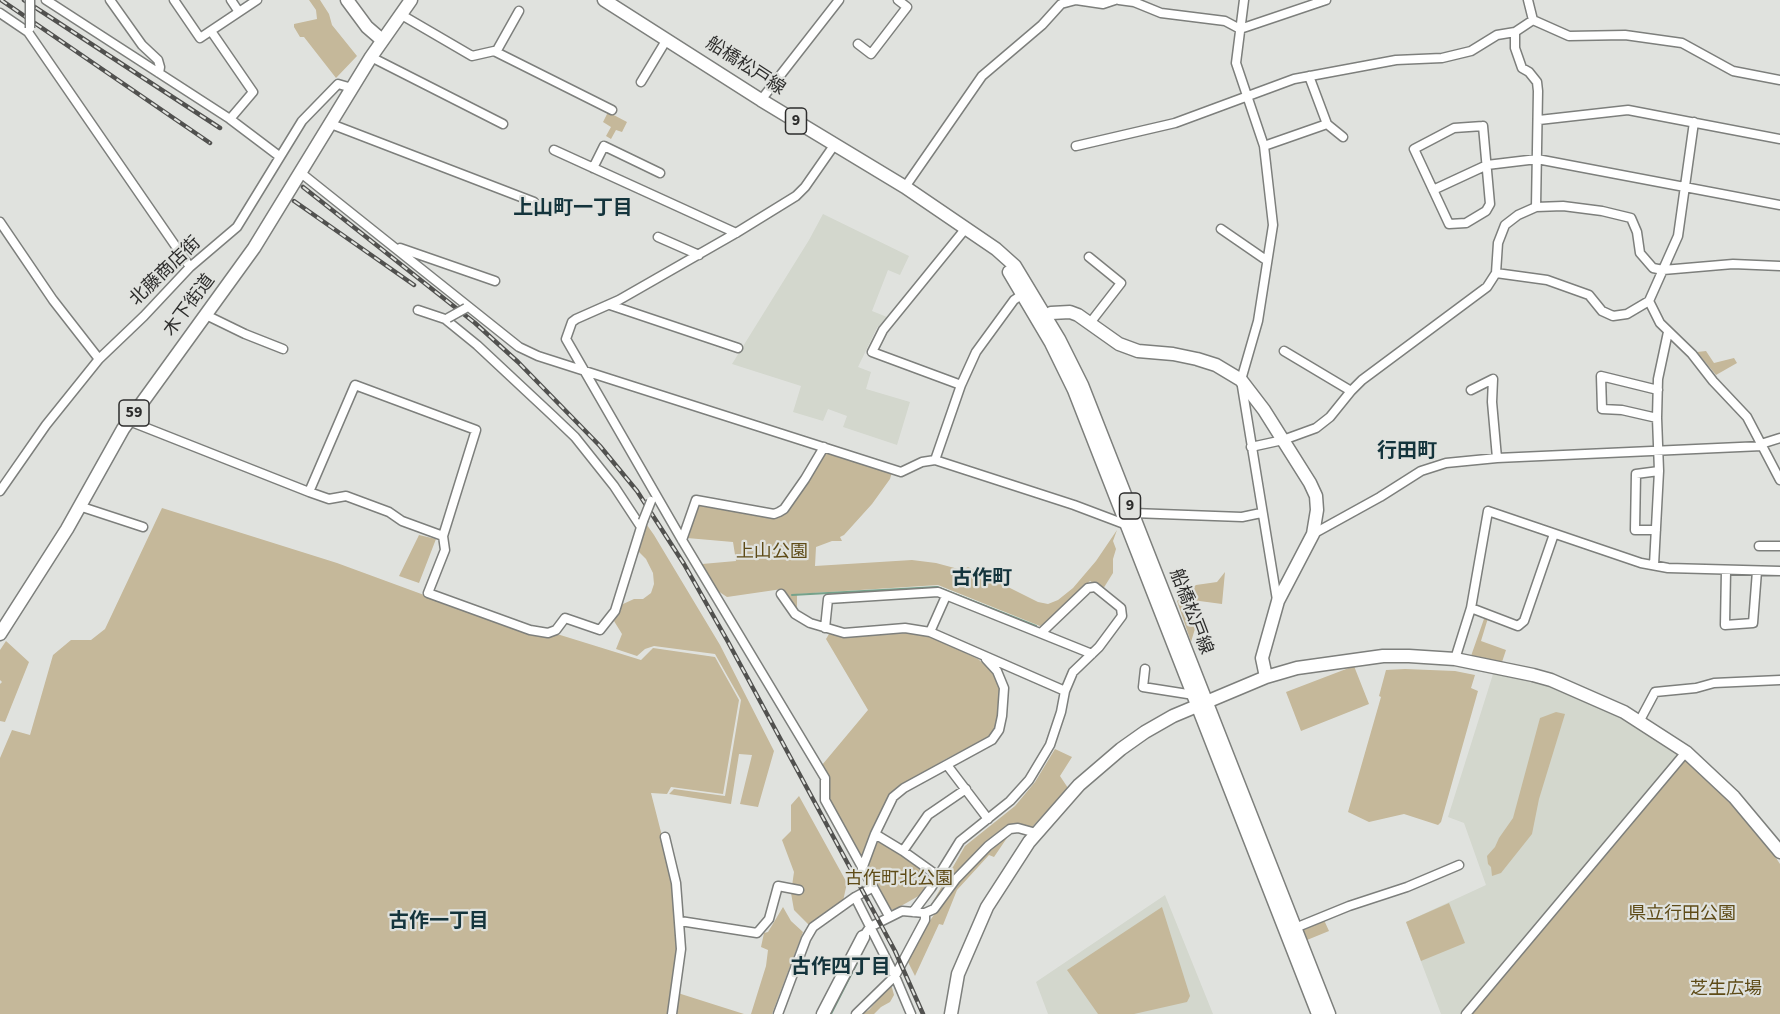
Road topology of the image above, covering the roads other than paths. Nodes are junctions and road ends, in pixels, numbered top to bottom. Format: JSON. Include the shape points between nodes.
{"nodes":[{"id":1,"x":30,"y":0,"type":"edge"},
{"id":2,"x":46,"y":0,"type":"edge"},
{"id":3,"x":110,"y":0,"type":"edge"},
{"id":4,"x":174,"y":0,"type":"edge"},
{"id":5,"x":231,"y":0,"type":"edge"},
{"id":6,"x":257,"y":0,"type":"edge"},
{"id":7,"x":348,"y":0,"type":"edge"},
{"id":8,"x":411,"y":0,"type":"edge"},
{"id":9,"x":604,"y":0,"type":"edge"},
{"id":10,"x":839,"y":0,"type":"edge"},
{"id":11,"x":897,"y":0,"type":"edge"},
{"id":12,"x":1117,"y":0,"type":"edge"},
{"id":13,"x":1244,"y":0,"type":"edge"},
{"id":14,"x":1326,"y":0,"type":"edge"},
{"id":15,"x":1528,"y":0,"type":"edge"},
{"id":16,"x":1099,"y":2,"type":"edge"},
{"id":17,"x":239,"y":12,"type":"junction"},
{"id":18,"x":519,"y":12,"type":"dead end"},
{"id":19,"x":0,"y":13,"type":"edge"},
{"id":20,"x":400,"y":14,"type":"junction"},
{"id":21,"x":1533,"y":20,"type":"junction"},
{"id":22,"x":1240,"y":29,"type":"junction"},
{"id":23,"x":29,"y":30,"type":"junction"},
{"id":24,"x":211,"y":31,"type":"junction"},
{"id":25,"x":1515,"y":32,"type":"junction"},
{"id":26,"x":667,"y":39,"type":"junction"},
{"id":27,"x":382,"y":40,"type":"junction"},
{"id":28,"x":858,"y":44,"type":"dead end"},
{"id":29,"x":496,"y":52,"type":"junction"},
{"id":30,"x":371,"y":57,"type":"junction"},
{"id":31,"x":159,"y":73,"type":"junction"},
{"id":32,"x":1309,"y":76,"type":"junction"},
{"id":33,"x":1780,"y":80,"type":"edge"},
{"id":34,"x":641,"y":82,"type":"dead end"},
{"id":35,"x":352,"y":88,"type":"junction"},
{"id":36,"x":1248,"y":95,"type":"junction"},
{"id":37,"x":761,"y":99,"type":"junction"},
{"id":38,"x":612,"y":110,"type":"dead end"},
{"id":39,"x":230,"y":119,"type":"junction"},
{"id":40,"x":1539,"y":120,"type":"junction"},
{"id":41,"x":1694,"y":122,"type":"junction"},
{"id":42,"x":331,"y":123,"type":"junction"},
{"id":43,"x":503,"y":124,"type":"dead end"},
{"id":44,"x":1327,"y":124,"type":"junction"},
{"id":45,"x":1343,"y":136,"type":"dead end"},
{"id":46,"x":1780,"y":139,"type":"edge"},
{"id":47,"x":835,"y":144,"type":"junction"},
{"id":48,"x":1076,"y":146,"type":"dead end"},
{"id":49,"x":1264,"y":146,"type":"junction"},
{"id":50,"x":554,"y":150,"type":"dead end"},
{"id":51,"x":279,"y":156,"type":"junction"},
{"id":52,"x":1538,"y":159,"type":"junction"},
{"id":53,"x":1487,"y":165,"type":"junction"},
{"id":54,"x":593,"y":168,"type":"junction"},
{"id":55,"x":301,"y":173,"type":"junction"},
{"id":56,"x":660,"y":173,"type":"dead end"},
{"id":57,"x":905,"y":187,"type":"junction"},
{"id":58,"x":1684,"y":187,"type":"junction"},
{"id":59,"x":1433,"y":190,"type":"junction"},
{"id":60,"x":534,"y":202,"type":"dead end"},
{"id":61,"x":1780,"y":205,"type":"edge"},
{"id":62,"x":1536,"y":207,"type":"junction"},
{"id":63,"x":0,"y":222,"type":"edge"},
{"id":64,"x":966,"y":228,"type":"junction"},
{"id":65,"x":1221,"y":230,"type":"dead end"},
{"id":66,"x":736,"y":233,"type":"junction"},
{"id":67,"x":658,"y":237,"type":"dead end"},
{"id":68,"x":987,"y":242,"type":"junction"},
{"id":69,"x":392,"y":245,"type":"junction"},
{"id":70,"x":699,"y":255,"type":"junction"},
{"id":71,"x":1089,"y":257,"type":"dead end"},
{"id":72,"x":1266,"y":260,"type":"junction"},
{"id":73,"x":1780,"y":266,"type":"edge"},
{"id":74,"x":190,"y":267,"type":"junction"},
{"id":75,"x":1663,"y":270,"type":"junction"},
{"id":76,"x":1496,"y":273,"type":"junction"},
{"id":77,"x":495,"y":281,"type":"dead end"},
{"id":78,"x":1023,"y":294,"type":"junction"},
{"id":79,"x":1649,"y":301,"type":"junction"},
{"id":80,"x":610,"y":305,"type":"junction"},
{"id":81,"x":468,"y":307,"type":"junction"},
{"id":82,"x":418,"y":310,"type":"dead end"},
{"id":83,"x":206,"y":315,"type":"junction"},
{"id":84,"x":446,"y":318,"type":"junction"},
{"id":85,"x":1042,"y":318,"type":"junction"},
{"id":86,"x":1090,"y":323,"type":"junction"},
{"id":87,"x":1668,"y":332,"type":"junction"},
{"id":88,"x":738,"y":348,"type":"dead end"},
{"id":89,"x":283,"y":349,"type":"dead end"},
{"id":90,"x":1284,"y":351,"type":"dead end"},
{"id":91,"x":99,"y":359,"type":"junction"},
{"id":92,"x":585,"y":372,"type":"junction"},
{"id":93,"x":1241,"y":380,"type":"junction"},
{"id":94,"x":961,"y":386,"type":"junction"},
{"id":95,"x":1471,"y":390,"type":"dead end"},
{"id":96,"x":1658,"y":390,"type":"junction"},
{"id":97,"x":1350,"y":391,"type":"junction"},
{"id":98,"x":1657,"y":418,"type":"junction"},
{"id":99,"x":129,"y":421,"type":"junction"},
{"id":100,"x":1780,"y":438,"type":"edge"},
{"id":101,"x":1283,"y":440,"type":"junction"},
{"id":102,"x":1762,"y":445,"type":"junction"},
{"id":103,"x":824,"y":447,"type":"junction"},
{"id":104,"x":1251,"y":447,"type":"junction"},
{"id":105,"x":1659,"y":451,"type":"junction"},
{"id":106,"x":1497,"y":458,"type":"junction"},
{"id":107,"x":935,"y":460,"type":"junction"},
{"id":108,"x":1659,"y":471,"type":"junction"},
{"id":109,"x":1780,"y":480,"type":"edge"},
{"id":110,"x":0,"y":491,"type":"edge"},
{"id":111,"x":309,"y":492,"type":"junction"},
{"id":112,"x":653,"y":497,"type":"junction"},
{"id":113,"x":79,"y":506,"type":"junction"},
{"id":114,"x":1132,"y":513,"type":"junction"},
{"id":115,"x":1262,"y":513,"type":"junction"},
{"id":116,"x":642,"y":524,"type":"junction"},
{"id":117,"x":1127,"y":525,"type":"junction"},
{"id":118,"x":143,"y":527,"type":"dead end"},
{"id":119,"x":1656,"y":530,"type":"junction"},
{"id":120,"x":1313,"y":534,"type":"junction"},
{"id":121,"x":1554,"y":534,"type":"junction"},
{"id":122,"x":443,"y":536,"type":"junction"},
{"id":123,"x":682,"y":540,"type":"junction"},
{"id":124,"x":1759,"y":546,"type":"dead end"},
{"id":125,"x":1780,"y":546,"type":"edge"},
{"id":126,"x":1654,"y":565,"type":"junction"},
{"id":127,"x":1726,"y":571,"type":"junction"},
{"id":128,"x":1757,"y":571,"type":"junction"},
{"id":129,"x":1780,"y":571,"type":"edge"},
{"id":130,"x":781,"y":594,"type":"dead end"},
{"id":131,"x":946,"y":596,"type":"junction"},
{"id":132,"x":1278,"y":601,"type":"junction"},
{"id":133,"x":1471,"y":608,"type":"junction"},
{"id":134,"x":825,"y":628,"type":"junction"},
{"id":135,"x":930,"y":632,"type":"junction"},
{"id":136,"x":1042,"y":632,"type":"junction"},
{"id":137,"x":0,"y":634,"type":"edge"},
{"id":138,"x":1092,"y":654,"type":"junction"},
{"id":139,"x":983,"y":656,"type":"junction"},
{"id":140,"x":1455,"y":659,"type":"junction"},
{"id":141,"x":1145,"y":669,"type":"dead end"},
{"id":142,"x":1266,"y":677,"type":"junction"},
{"id":143,"x":1780,"y":680,"type":"edge"},
{"id":144,"x":1065,"y":691,"type":"junction"},
{"id":145,"x":1200,"y":700,"type":"junction"},
{"id":146,"x":1640,"y":722,"type":"junction"},
{"id":147,"x":1686,"y":752,"type":"junction"},
{"id":148,"x":947,"y":765,"type":"junction"},
{"id":149,"x":966,"y":789,"type":"junction"},
{"id":150,"x":988,"y":819,"type":"junction"},
{"id":151,"x":1036,"y":833,"type":"junction"},
{"id":152,"x":875,"y":834,"type":"junction"},
{"id":153,"x":665,"y":837,"type":"dead end"},
{"id":154,"x":903,"y":851,"type":"junction"},
{"id":155,"x":1780,"y":852,"type":"edge"},
{"id":156,"x":1459,"y":865,"type":"dead end"},
{"id":157,"x":862,"y":869,"type":"junction"},
{"id":158,"x":938,"y":876,"type":"junction"},
{"id":159,"x":872,"y":888,"type":"junction"},
{"id":160,"x":799,"y":890,"type":"dead end"},
{"id":161,"x":855,"y":897,"type":"junction"},
{"id":162,"x":913,"y":912,"type":"junction"},
{"id":163,"x":925,"y":913,"type":"junction"},
{"id":164,"x":889,"y":916,"type":"junction"},
{"id":165,"x":680,"y":921,"type":"junction"},
{"id":166,"x":1295,"y":928,"type":"junction"},
{"id":167,"x":866,"y":932,"type":"junction"},
{"id":168,"x":895,"y":976,"type":"junction"},
{"id":169,"x":672,"y":1014,"type":"edge"},
{"id":170,"x":778,"y":1014,"type":"edge"},
{"id":171,"x":824,"y":1014,"type":"edge"},
{"id":172,"x":856,"y":1014,"type":"edge"},
{"id":173,"x":911,"y":1014,"type":"edge"},
{"id":174,"x":951,"y":1014,"type":"edge"},
{"id":175,"x":1318,"y":1014,"type":"edge"},
{"id":176,"x":1329,"y":1014,"type":"edge"},
{"id":177,"x":1466,"y":1014,"type":"edge"}],
"edges":[{"from":1,"to":23,"type":"street","bridge":true},
{"from":2,"to":31,"type":"street"},
{"from":3,"to":31,"type":"street","via":[[142,45],[158,60]]},
{"from":4,"to":24,"type":"street","via":[[201,38]]},
{"from":5,"to":17,"type":"street"},
{"from":6,"to":17,"type":"street"},
{"from":7,"to":27,"type":"main road"},
{"from":8,"to":20,"type":"main road","name":"木下街道","number":"59"},
{"from":9,"to":26,"type":"main road","name":"船橋松戸線","number":"9"},
{"from":10,"to":37,"type":"street"},
{"from":11,"to":28,"type":"street","via":[[907,7],[871,54]]},
{"from":12,"to":16,"type":"street"},
{"from":12,"to":22,"type":"street","via":[[1161,13],[1225,21]]},
{"from":13,"to":22,"type":"street"},
{"from":14,"to":22,"type":"street"},
{"from":15,"to":21,"type":"street"},
{"from":16,"to":57,"type":"street","via":[[1076,0],[1061,4],[993,65]]},
{"from":17,"to":24,"type":"street"},
{"from":18,"to":29,"type":"street"},
{"from":19,"to":23,"type":"street"},
{"from":20,"to":27,"type":"main road","name":"木下街道","number":"59"},
{"from":20,"to":29,"type":"street","via":[[472,56]]},
{"from":21,"to":25,"type":"street"},
{"from":21,"to":33,"type":"street","via":[[1569,36],[1625,35],[1682,43],[1733,71]]},
{"from":22,"to":36,"type":"street","via":[[1236,63]]},
{"from":23,"to":74,"type":"street"},
{"from":24,"to":39,"type":"street","via":[[253,92]]},
{"from":25,"to":32,"type":"street","via":[[1497,35],[1471,51]]},
{"from":25,"to":40,"type":"street","via":[[1515,48],[1522,68],[1537,82]]},
{"from":26,"to":34,"type":"street"},
{"from":26,"to":37,"type":"main road","name":"船橋松戸線","number":"9"},
{"from":27,"to":30,"type":"main road","name":"木下街道","number":"59"},
{"from":29,"to":38,"type":"street"},
{"from":30,"to":35,"type":"main road","name":"木下街道","number":"59"},
{"from":30,"to":43,"type":"street"},
{"from":31,"to":39,"type":"street"},
{"from":32,"to":36,"type":"street"},
{"from":32,"to":44,"type":"street"},
{"from":35,"to":42,"type":"main road","name":"木下街道","number":"59"},
{"from":35,"to":51,"type":"street","name":"北藤商店街","via":[[340,83],[335,86],[302,121]]},
{"from":36,"to":48,"type":"street","via":[[1175,123]]},
{"from":36,"to":49,"type":"street"},
{"from":37,"to":47,"type":"main road","name":"船橋松戸線","number":"9"},
{"from":39,"to":51,"type":"street"},
{"from":40,"to":41,"type":"street","via":[[1628,110]]},
{"from":40,"to":52,"type":"street"},
{"from":41,"to":46,"type":"street"},
{"from":41,"to":58,"type":"street"},
{"from":42,"to":55,"type":"main road","name":"木下街道","number":"59"},
{"from":42,"to":60,"type":"street"},
{"from":44,"to":45,"type":"street"},
{"from":44,"to":49,"type":"street"},
{"from":47,"to":57,"type":"main road","name":"船橋松戸線","number":"9"},
{"from":47,"to":66,"type":"street","via":[[796,196]]},
{"from":49,"to":72,"type":"street","via":[[1273,225]]},
{"from":50,"to":54,"type":"street"},
{"from":51,"to":74,"type":"street","name":"北藤商店街","via":[[241,222]]},
{"from":52,"to":53,"type":"street"},
{"from":52,"to":58,"type":"street"},
{"from":52,"to":62,"type":"street"},
{"from":53,"to":59,"type":"street"},
{"from":53,"to":59,"type":"street","via":[[1490,204],[1486,211],[1466,223],[1449,224]]},
{"from":53,"to":59,"type":"street","via":[[1483,126],[1454,128],[1413,149]]},
{"from":54,"to":56,"type":"street","via":[[604,146]]},
{"from":54,"to":66,"type":"street"},
{"from":55,"to":69,"type":"street"},
{"from":55,"to":83,"type":"main road","name":"木下街道","number":"59"},
{"from":57,"to":64,"type":"main road","name":"船橋松戸線","number":"9"},
{"from":58,"to":61,"type":"street"},
{"from":58,"to":75,"type":"street","via":[[1678,236]]},
{"from":62,"to":75,"type":"street","via":[[1602,210],[1631,218],[1643,258],[1653,268]]},
{"from":62,"to":76,"type":"street","via":[[1504,225]]},
{"from":63,"to":91,"type":"street"},
{"from":64,"to":68,"type":"main road","name":"船橋松戸線","number":"9"},
{"from":64,"to":94,"type":"street","via":[[883,330],[872,352]]},
{"from":65,"to":72,"type":"street"},
{"from":66,"to":70,"type":"street"},
{"from":67,"to":70,"type":"street"},
{"from":68,"to":78,"type":"main road","name":"船橋松戸線","number":"9"},
{"from":68,"to":85,"type":"main road","name":"船橋松戸線","number":"9","via":[[1015,266]]},
{"from":69,"to":77,"type":"street"},
{"from":69,"to":81,"type":"street"},
{"from":70,"to":80,"type":"street"},
{"from":71,"to":86,"type":"street","via":[[1121,283]]},
{"from":72,"to":93,"type":"street","via":[[1258,321]]},
{"from":73,"to":75,"type":"street","via":[[1733,264]]},
{"from":74,"to":91,"type":"street","name":"北藤商店街"},
{"from":75,"to":79,"type":"street"},
{"from":76,"to":79,"type":"street","via":[[1547,280],[1588,295],[1602,311],[1613,316],[1627,314]]},
{"from":76,"to":97,"type":"street","via":[[1486,286]]},
{"from":78,"to":85,"type":"main road","name":"船橋松戸線","number":"9"},
{"from":78,"to":94,"type":"street","via":[[1014,300],[976,352]]},
{"from":79,"to":87,"type":"street"},
{"from":80,"to":88,"type":"street"},
{"from":80,"to":92,"type":"street","via":[[572,322],[566,339]]},
{"from":81,"to":84,"type":"street","bridge":true},
{"from":81,"to":92,"type":"street","via":[[519,348]]},
{"from":82,"to":84,"type":"street"},
{"from":83,"to":89,"type":"street"},
{"from":83,"to":99,"type":"main road","name":"木下街道","number":"59"},
{"from":84,"to":116,"type":"street","via":[[575,437]]},
{"from":85,"to":86,"type":"main road","via":[[1051,313],[1070,312]]},
{"from":85,"to":114,"type":"main road","name":"船橋松戸線","number":"9","via":[[1082,385]]},
{"from":85,"to":117,"type":"main road","name":"船橋松戸線","number":"9"},
{"from":86,"to":93,"type":"main road","via":[[1129,348],[1197,358]]},
{"from":87,"to":96,"type":"street"},
{"from":87,"to":102,"type":"street","via":[[1747,417]]},
{"from":90,"to":97,"type":"street"},
{"from":91,"to":110,"type":"street","name":"北藤商店街"},
{"from":92,"to":103,"type":"street"},
{"from":92,"to":112,"type":"street"},
{"from":93,"to":101,"type":"main road"},
{"from":93,"to":104,"type":"street"},
{"from":94,"to":107,"type":"street"},
{"from":95,"to":106,"type":"street","via":[[1493,379]]},
{"from":96,"to":98,"type":"street"},
{"from":96,"to":98,"type":"street","via":[[1601,376],[1602,409]]},
{"from":97,"to":101,"type":"street","via":[[1316,428]]},
{"from":98,"to":105,"type":"street"},
{"from":99,"to":111,"type":"street"},
{"from":99,"to":113,"type":"main road","name":"木下街道","number":"59"},
{"from":100,"to":102,"type":"street"},
{"from":101,"to":104,"type":"street"},
{"from":101,"to":120,"type":"main road","via":[[1316,496]]},
{"from":102,"to":105,"type":"street"},
{"from":102,"to":109,"type":"street"},
{"from":103,"to":107,"type":"street","via":[[901,472]]},
{"from":103,"to":123,"type":"street","via":[[784,509],[774,514],[696,500]]},
{"from":104,"to":115,"type":"street"},
{"from":105,"to":106,"type":"street"},
{"from":105,"to":108,"type":"street"},
{"from":106,"to":120,"type":"street","via":[[1446,463],[1421,471]]},
{"from":107,"to":117,"type":"street"},
{"from":108,"to":119,"type":"street"},
{"from":108,"to":119,"type":"street","via":[[1636,474],[1635,530]]},
{"from":111,"to":122,"type":"street","via":[[329,499],[346,496]]},
{"from":111,"to":122,"type":"street","via":[[356,386],[476,430]]},
{"from":112,"to":116,"type":"street","bridge":true},
{"from":112,"to":123,"type":"street"},
{"from":113,"to":118,"type":"street"},
{"from":113,"to":137,"type":"main road","name":"木下街道","number":"59"},
{"from":114,"to":115,"type":"street","via":[[1242,517]]},
{"from":114,"to":145,"type":"main road","name":"船橋松戸線","number":"9"},
{"from":115,"to":132,"type":"street"},
{"from":116,"to":122,"type":"street","via":[[615,611],[600,630],[566,618],[548,633],[530,630],[428,593],[446,550]]},
{"from":117,"to":145,"type":"main road","name":"船橋松戸線","number":"9"},
{"from":119,"to":126,"type":"street"},
{"from":120,"to":132,"type":"main road"},
{"from":121,"to":126,"type":"street"},
{"from":121,"to":133,"type":"street","via":[[1524,621],[1518,626]]},
{"from":121,"to":133,"type":"street","via":[[1488,511]]},
{"from":123,"to":157,"type":"street","via":[[825,777],[825,800]]},
{"from":124,"to":125,"type":"street"},
{"from":126,"to":127,"type":"street"},
{"from":127,"to":128,"type":"street"},
{"from":127,"to":128,"type":"street","via":[[1725,625],[1753,623]]},
{"from":128,"to":129,"type":"street"},
{"from":130,"to":134,"type":"street","via":[[795,614]]},
{"from":131,"to":134,"type":"street","via":[[938,592],[828,599]]},
{"from":131,"to":135,"type":"street"},
{"from":131,"to":136,"type":"street"},
{"from":132,"to":142,"type":"main road","via":[[1262,657]]},
{"from":133,"to":140,"type":"street"},
{"from":134,"to":135,"type":"street","via":[[844,633],[905,628]]},
{"from":135,"to":139,"type":"street"},
{"from":136,"to":138,"type":"street"},
{"from":136,"to":138,"type":"street","via":[[1088,588],[1095,587],[1121,608],[1122,616]]},
{"from":138,"to":144,"type":"street","via":[[1073,672]]},
{"from":139,"to":144,"type":"street"},
{"from":139,"to":148,"type":"street","via":[[997,671],[1004,687],[999,730],[992,740]]},
{"from":140,"to":142,"type":"main road","via":[[1383,656],[1297,668]]},
{"from":140,"to":146,"type":"main road","via":[[1551,680]]},
{"from":141,"to":145,"type":"street","via":[[1143,687]]},
{"from":142,"to":145,"type":"main road"},
{"from":143,"to":146,"type":"street","via":[[1714,683],[1655,693]]},
{"from":144,"to":150,"type":"street","via":[[1050,745],[1039,764],[1010,801]]},
{"from":145,"to":151,"type":"main road","via":[[1121,749],[1079,785]]},
{"from":145,"to":166,"type":"main road","name":"船橋松戸線","number":"9"},
{"from":145,"to":175,"type":"main road","name":"船橋松戸線","number":"9"},
{"from":146,"to":147,"type":"main road"},
{"from":147,"to":155,"type":"main road","via":[[1734,797]]},
{"from":147,"to":177,"type":"street"},
{"from":148,"to":149,"type":"street"},
{"from":148,"to":152,"type":"street","via":[[893,797]]},
{"from":149,"to":150,"type":"street"},
{"from":149,"to":154,"type":"street","via":[[928,815]]},
{"from":150,"to":158,"type":"street","via":[[960,841]]},
{"from":151,"to":163,"type":"street","via":[[1010,829],[956,879],[934,909]]},
{"from":151,"to":174,"type":"main road","via":[[987,907],[958,975]]},
{"from":152,"to":154,"type":"street"},
{"from":152,"to":157,"type":"street"},
{"from":153,"to":165,"type":"street"},
{"from":154,"to":158,"type":"street"},
{"from":156,"to":166,"type":"street"},
{"from":157,"to":159,"type":"street"},
{"from":158,"to":162,"type":"street"},
{"from":159,"to":161,"type":"street"},
{"from":159,"to":164,"type":"street"},
{"from":160,"to":165,"type":"street","via":[[778,886],[769,919],[757,933]]},
{"from":161,"to":167,"type":"street"},
{"from":161,"to":170,"type":"street","via":[[813,927]]},
{"from":162,"to":163,"type":"street"},
{"from":162,"to":164,"type":"street"},
{"from":163,"to":168,"type":"street","via":[[925,920]]},
{"from":164,"to":167,"type":"street"},
{"from":165,"to":169,"type":"street","via":[[681,949]]},
{"from":166,"to":176,"type":"main road","name":"船橋松戸線","number":"9"},
{"from":167,"to":168,"type":"street"},
{"from":167,"to":171,"type":"main road"},
{"from":168,"to":172,"type":"street"},
{"from":168,"to":173,"type":"street"}]}
